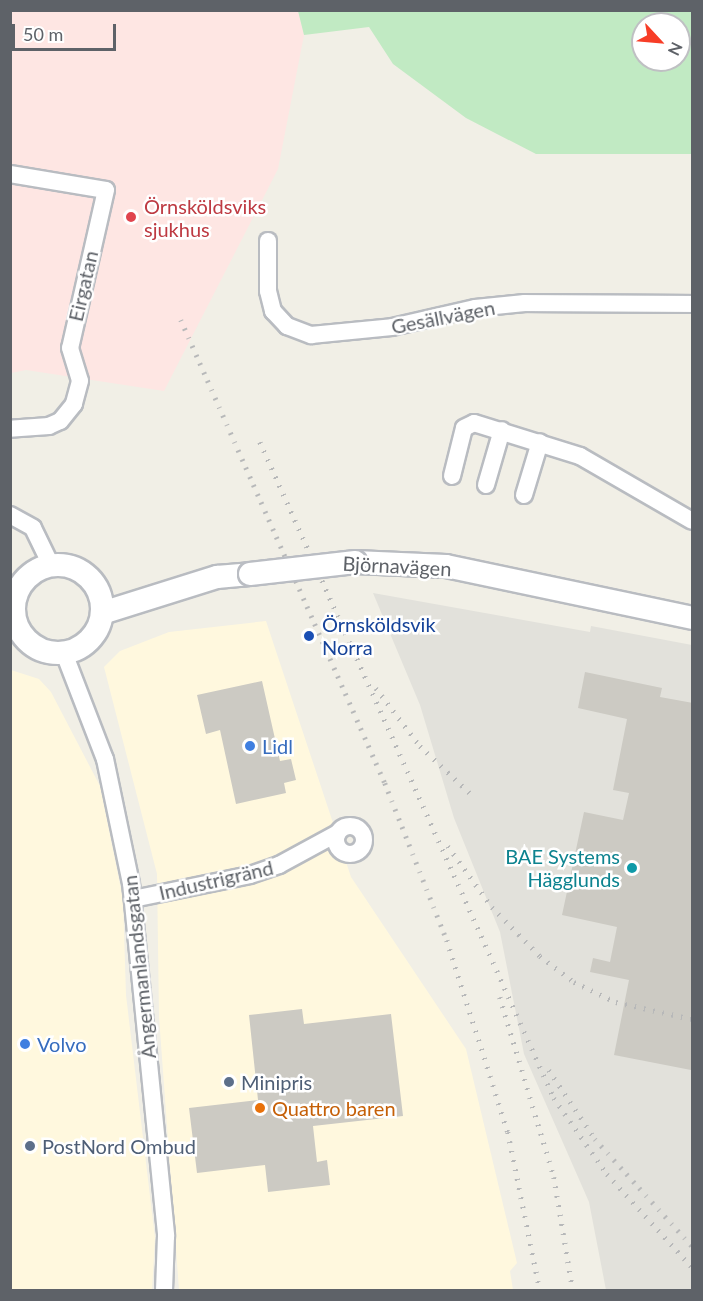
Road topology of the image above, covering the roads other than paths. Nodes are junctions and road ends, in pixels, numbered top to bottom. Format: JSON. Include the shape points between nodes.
{"nodes":[{"id":1,"x":10,"y":174,"type":"edge"},
{"id":2,"x":268,"y":241,"type":"dead end"},
{"id":3,"x":693,"y":304,"type":"edge"},
{"id":4,"x":10,"y":429,"type":"edge"},
{"id":5,"x":502,"y":430,"type":"junction"},
{"id":6,"x":540,"y":441,"type":"junction"},
{"id":7,"x":452,"y":476,"type":"dead end"},
{"id":8,"x":486,"y":485,"type":"dead end"},
{"id":9,"x":524,"y":495,"type":"dead end"},
{"id":10,"x":10,"y":515,"type":"edge"},
{"id":11,"x":693,"y":521,"type":"edge"},
{"id":12,"x":51,"y":566,"type":"junction"},
{"id":13,"x":17,"y":586,"type":"edge"},
{"id":14,"x":102,"y":613,"type":"junction"},
{"id":15,"x":693,"y":618,"type":"edge"},
{"id":16,"x":10,"y":651,"type":"edge"},
{"id":17,"x":55,"y":653,"type":"junction"},
{"id":18,"x":335,"y":839,"type":"dead end"},
{"id":19,"x":133,"y":899,"type":"junction"},
{"id":20,"x":164,"y":1290,"type":"edge"}],
"edges":[{"from":1,"to":4,"type":"street","name":"Eirgatan","via":[[106,190],[70,348],[80,381],[74,404],[60,421],[49,426]]},
{"from":2,"to":3,"type":"street","name":"Gesällvägen","via":[[268,291],[273,310],[287,326],[311,335],[392,327],[475,308],[515,304]]},
{"from":5,"to":6,"type":"street"},
{"from":5,"to":7,"type":"street","via":[[468,424]]},
{"from":5,"to":8,"type":"street"},
{"from":6,"to":9,"type":"street"},
{"from":6,"to":11,"type":"street","via":[[588,459]]},
{"from":10,"to":12,"type":"street","via":[[33,528]]},
{"from":12,"to":13,"type":"main road"},
{"from":12,"to":14,"type":"main road","via":[[85,575],[99,592]]},
{"from":13,"to":17,"type":"main road","via":[[15,622],[27,641]]},
{"from":14,"to":15,"type":"main road","name":"Björnavägen","bridge":true,"via":[[217,577],[355,562],[446,566]]},
{"from":14,"to":17,"type":"main road","via":[[90,640]]},
{"from":16,"to":17,"type":"main road"},
{"from":17,"to":19,"type":"street","name":"Ångermanlandsgatan","via":[[105,759]]},
{"from":18,"to":19,"type":"street","name":"Industrigränd","via":[[250,875]]},
{"from":19,"to":20,"type":"street","name":"Ångermanlandsgatan","via":[[166,1236]]}]}
